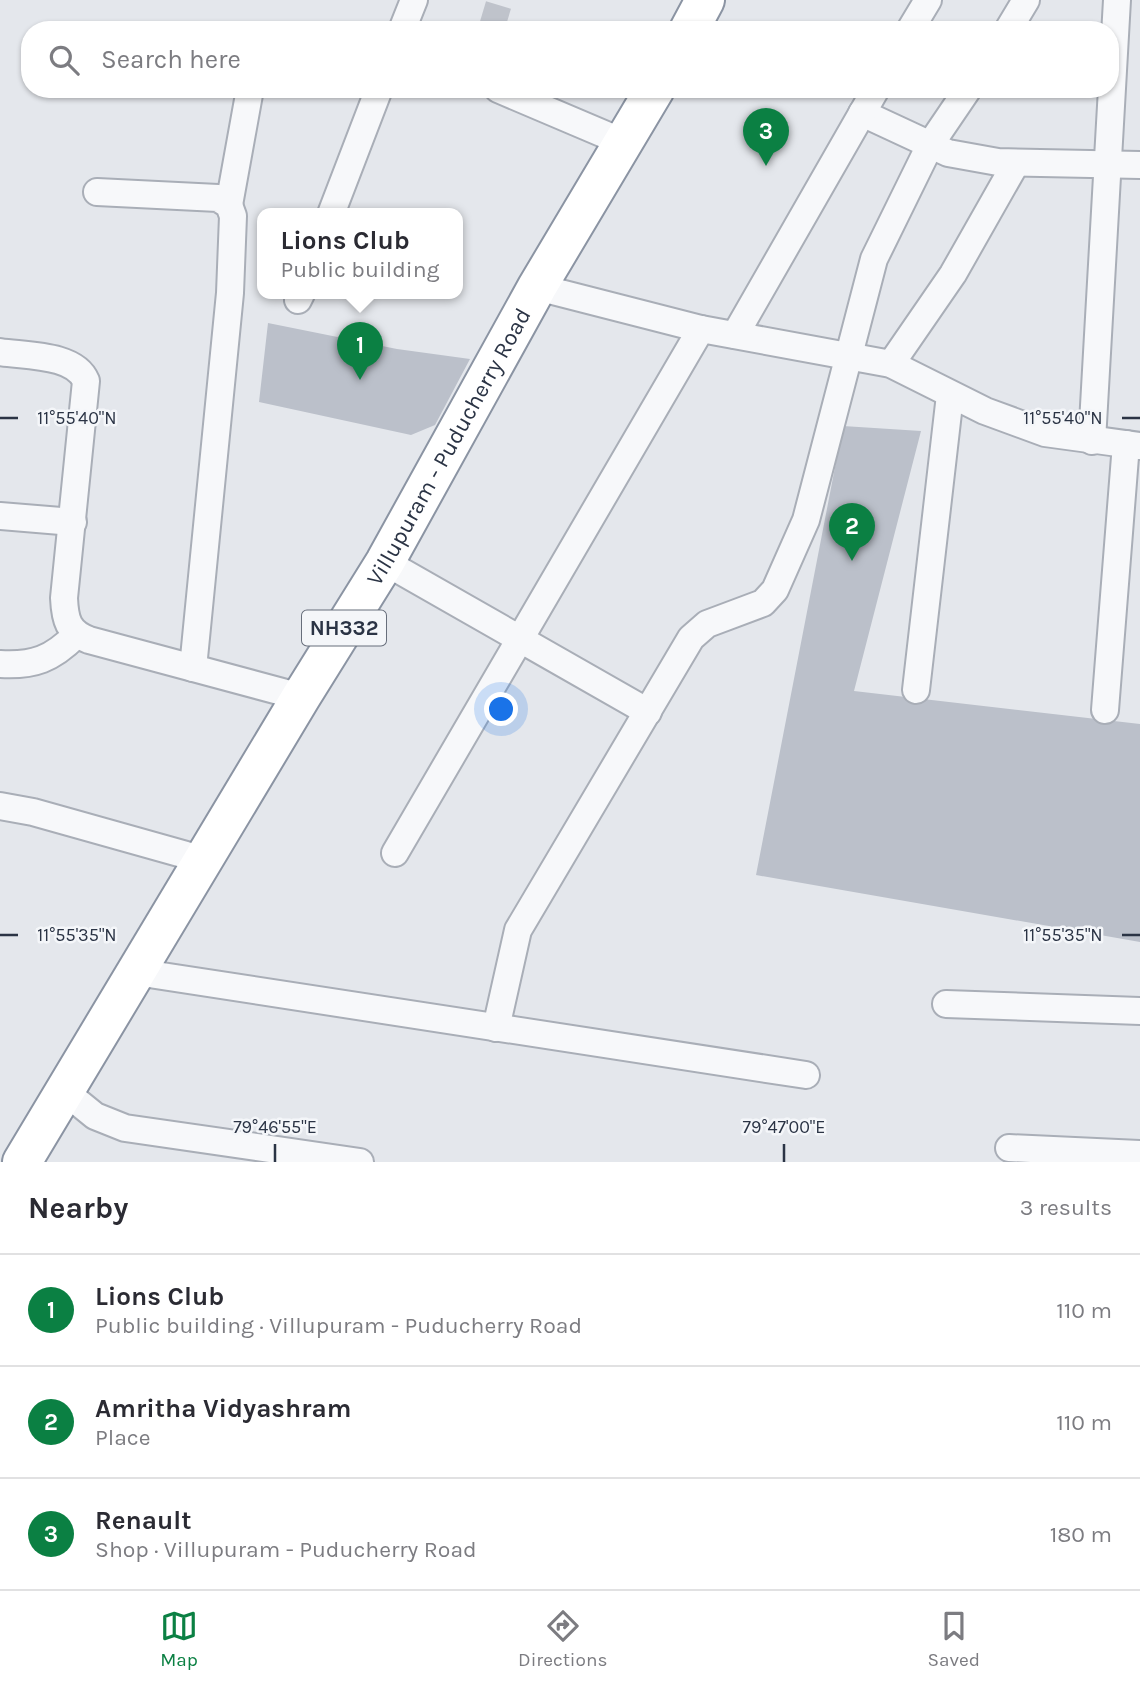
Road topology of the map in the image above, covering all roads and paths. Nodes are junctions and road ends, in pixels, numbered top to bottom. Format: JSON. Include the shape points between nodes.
{"nodes":[{"id":1,"x":414,"y":0,"type":"edge"},
{"id":2,"x":705,"y":0,"type":"edge"},
{"id":3,"x":928,"y":0,"type":"edge"},
{"id":4,"x":1026,"y":0,"type":"edge"},
{"id":5,"x":1117,"y":0,"type":"edge"},
{"id":6,"x":406,"y":21,"type":"edge"},
{"id":7,"x":694,"y":21,"type":"edge"},
{"id":8,"x":915,"y":21,"type":"edge"},
{"id":9,"x":1013,"y":21,"type":"edge"},
{"id":10,"x":1116,"y":21,"type":"edge"},
{"id":11,"x":248,"y":98,"type":"edge"},
{"id":12,"x":376,"y":98,"type":"edge"},
{"id":13,"x":519,"y":98,"type":"edge"},
{"id":14,"x":650,"y":98,"type":"edge"},
{"id":15,"x":871,"y":98,"type":"edge"},
{"id":16,"x":962,"y":98,"type":"edge"},
{"id":17,"x":1110,"y":98,"type":"edge"},
{"id":18,"x":862,"y":113,"type":"junction"},
{"id":19,"x":625,"y":143,"type":"junction"},
{"id":20,"x":930,"y":145,"type":"junction"},
{"id":21,"x":1016,"y":163,"type":"junction"},
{"id":22,"x":1106,"y":164,"type":"junction"},
{"id":23,"x":1140,"y":165,"type":"edge"},
{"id":24,"x":97,"y":192,"type":"dead end"},
{"id":25,"x":229,"y":205,"type":"junction"},
{"id":26,"x":333,"y":208,"type":"edge"},
{"id":27,"x":537,"y":287,"type":"junction"},
{"id":28,"x":701,"y":329,"type":"junction"},
{"id":29,"x":735,"y":335,"type":"junction"},
{"id":30,"x":0,"y":352,"type":"edge"},
{"id":31,"x":847,"y":354,"type":"junction"},
{"id":32,"x":891,"y":364,"type":"junction"},
{"id":33,"x":950,"y":395,"type":"junction"},
{"id":34,"x":1091,"y":441,"type":"junction"},
{"id":35,"x":1133,"y":445,"type":"edge"},
{"id":36,"x":0,"y":516,"type":"edge"},
{"id":37,"x":73,"y":522,"type":"junction"},
{"id":38,"x":385,"y":562,"type":"junction"},
{"id":39,"x":76,"y":635,"type":"junction"},
{"id":40,"x":521,"y":640,"type":"junction"},
{"id":41,"x":0,"y":664,"type":"edge"},
{"id":42,"x":193,"y":668,"type":"junction"},
{"id":43,"x":916,"y":690,"type":"dead end"},
{"id":44,"x":301,"y":697,"type":"junction"},
{"id":45,"x":1105,"y":710,"type":"dead end"},
{"id":46,"x":648,"y":712,"type":"junction"},
{"id":47,"x":0,"y":806,"type":"edge"},
{"id":48,"x":395,"y":853,"type":"dead end"},
{"id":49,"x":204,"y":860,"type":"junction"},
{"id":50,"x":136,"y":972,"type":"junction"},
{"id":51,"x":946,"y":1003,"type":"dead end"},
{"id":52,"x":1140,"y":1011,"type":"edge"},
{"id":53,"x":496,"y":1028,"type":"junction"},
{"id":54,"x":806,"y":1075,"type":"dead end"},
{"id":55,"x":63,"y":1090,"type":"junction"},
{"id":56,"x":1009,"y":1148,"type":"dead end"},
{"id":57,"x":1140,"y":1154,"type":"edge"},
{"id":58,"x":22,"y":1162,"type":"edge"},
{"id":59,"x":360,"y":1162,"type":"edge"}],
"edges":[{"from":1,"to":6,"type":"street"},
{"from":2,"to":7,"type":"highway"},
{"from":3,"to":8,"type":"street"},
{"from":4,"to":9,"type":"street"},
{"from":5,"to":10,"type":"street"},
{"from":11,"to":25,"type":"street"},
{"from":12,"to":26,"type":"street"},
{"from":13,"to":19,"type":"street"},
{"from":14,"to":19,"type":"highway","name":"Villupuram - Puducherry Road","number":"NH332"},
{"from":15,"to":18,"type":"street"},
{"from":16,"to":20,"type":"street"},
{"from":17,"to":22,"type":"street"},
{"from":18,"to":20,"type":"street"},
{"from":18,"to":29,"type":"street"},
{"from":19,"to":27,"type":"highway","name":"Villupuram - Puducherry Road","number":"NH332"},
{"from":20,"to":21,"type":"street","via":[[948,153]]},
{"from":20,"to":31,"type":"street","via":[[874,259]]},
{"from":21,"to":22,"type":"street"},
{"from":21,"to":32,"type":"street","via":[[953,274]]},
{"from":22,"to":23,"type":"street"},
{"from":22,"to":34,"type":"street"},
{"from":24,"to":25,"type":"street","via":[[218,198]]},
{"from":25,"to":42,"type":"street","via":[[233,216],[230,293]]},
{"from":27,"to":28,"type":"street"},
{"from":27,"to":38,"type":"highway","name":"Villupuram - Puducherry Road","number":"NH332"},
{"from":28,"to":29,"type":"street"},
{"from":28,"to":40,"type":"street"},
{"from":29,"to":31,"type":"street"},
{"from":30,"to":37,"type":"street","via":[[72,365],[82,372],[87,396]]},
{"from":31,"to":32,"type":"street"},
{"from":31,"to":46,"type":"street","via":[[806,520],[775,590],[763,603],[707,624],[691,638]]},
{"from":32,"to":33,"type":"street"},
{"from":33,"to":34,"type":"street","via":[[1045,433]]},
{"from":33,"to":43,"type":"street"},
{"from":34,"to":35,"type":"street"},
{"from":35,"to":45,"type":"street"},
{"from":36,"to":37,"type":"street"},
{"from":37,"to":39,"type":"street","via":[[64,598],[67,621]]},
{"from":38,"to":40,"type":"street"},
{"from":38,"to":44,"type":"highway","name":"Villupuram - Puducherry Road","number":"NH332"},
{"from":39,"to":41,"type":"street","via":[[47,660]]},
{"from":39,"to":42,"type":"street"},
{"from":40,"to":46,"type":"street"},
{"from":40,"to":48,"type":"street"},
{"from":42,"to":44,"type":"street"},
{"from":44,"to":49,"type":"highway","name":"Villupuram - Puducherry Road","number":"NH332"},
{"from":46,"to":53,"type":"street","via":[[518,930]]},
{"from":47,"to":49,"type":"street"},
{"from":49,"to":50,"type":"highway","name":"Villupuram - Puducherry Road","number":"NH332"},
{"from":50,"to":53,"type":"street"},
{"from":50,"to":55,"type":"highway","name":"Villupuram - Puducherry Road","number":"NH332"},
{"from":51,"to":52,"type":"street"},
{"from":53,"to":54,"type":"street"},
{"from":55,"to":58,"type":"highway","name":"Villupuram - Puducherry Road","number":"NH332"},
{"from":55,"to":59,"type":"street","via":[[95,1116],[125,1128]]},
{"from":56,"to":57,"type":"street"}]}
